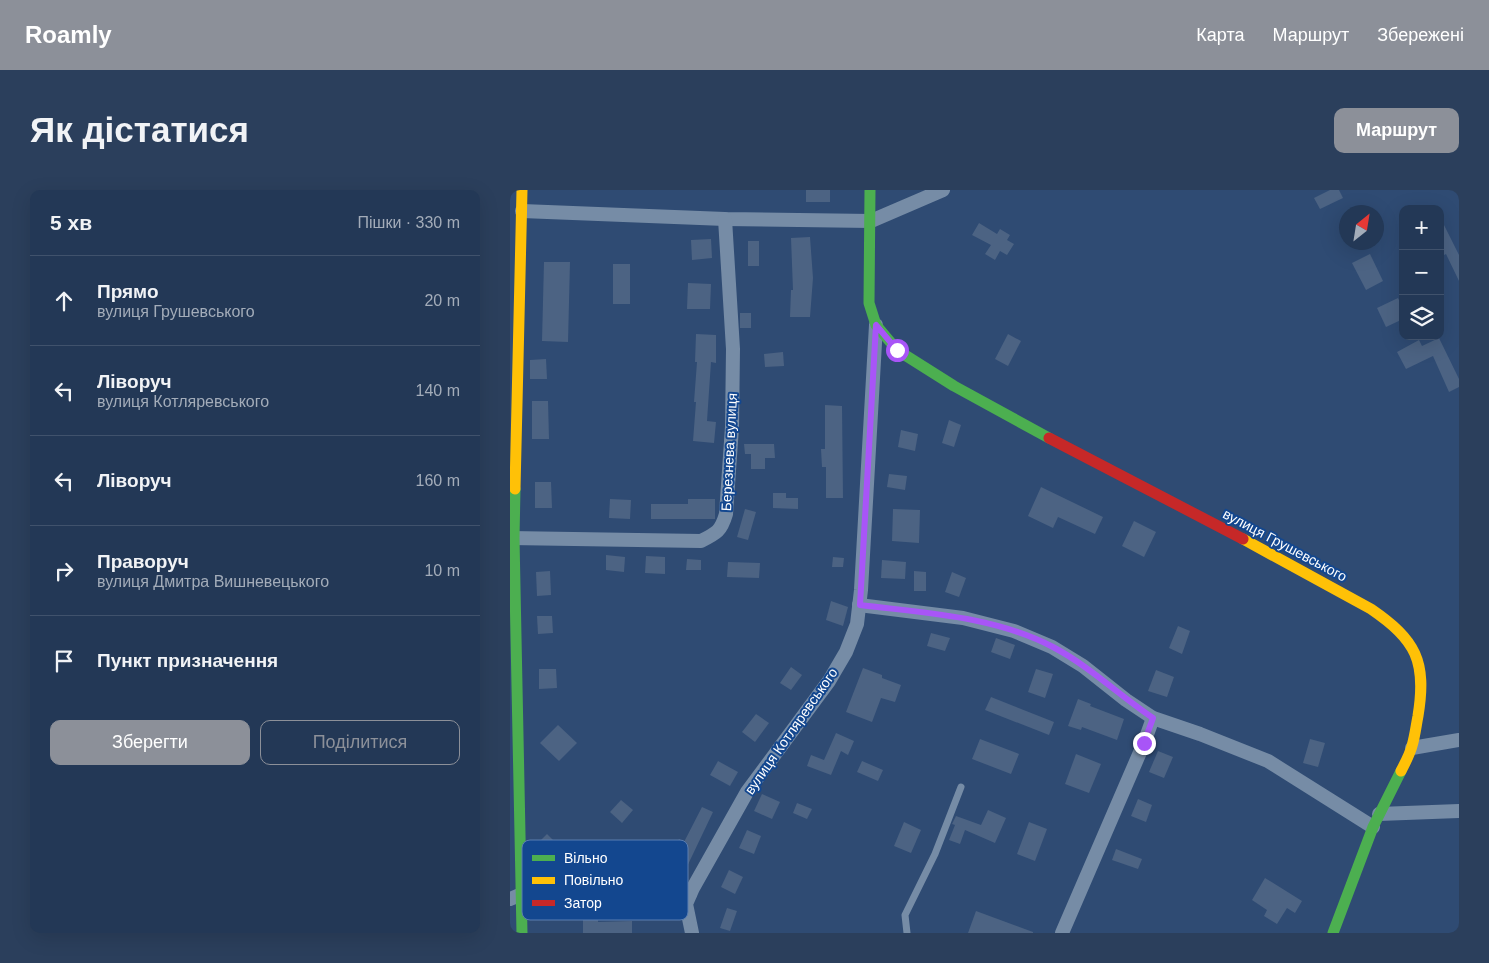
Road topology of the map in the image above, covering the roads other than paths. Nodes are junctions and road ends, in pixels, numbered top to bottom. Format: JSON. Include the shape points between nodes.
{"nodes":[{"id":1,"x":522,"y":190,"type":"edge"},
{"id":2,"x":870,"y":190,"type":"edge"},
{"id":3,"x":943,"y":190,"type":"edge"},
{"id":4,"x":522,"y":211,"type":"junction"},
{"id":5,"x":725,"y":220,"type":"junction"},
{"id":6,"x":870,"y":221,"type":"junction"},
{"id":7,"x":876,"y":325,"type":"junction"},
{"id":8,"x":512,"y":538,"type":"edge"},
{"id":9,"x":860,"y":605,"type":"junction"},
{"id":10,"x":1153,"y":718,"type":"junction"},
{"id":11,"x":1459,"y":740,"type":"edge"},
{"id":12,"x":1412,"y":748,"type":"junction"},
{"id":13,"x":961,"y":787,"type":"dead end"},
{"id":14,"x":1459,"y":811,"type":"edge"},
{"id":15,"x":1379,"y":814,"type":"junction"},
{"id":16,"x":1373,"y":827,"type":"junction"},
{"id":17,"x":690,"y":894,"type":"joint"},
{"id":18,"x":516,"y":896,"type":"edge"},
{"id":19,"x":688,"y":899,"type":"edge"},
{"id":20,"x":688,"y":914,"type":"edge"},
{"id":21,"x":522,"y":933,"type":"edge"},
{"id":22,"x":692,"y":933,"type":"edge"},
{"id":23,"x":907,"y":933,"type":"edge"},
{"id":24,"x":1062,"y":933,"type":"edge"},
{"id":25,"x":1333,"y":933,"type":"edge"}],
"edges":[{"from":1,"to":4,"type":"main road"},
{"from":2,"to":6,"type":"main road","name":"вулиця Котляревського"},
{"from":3,"to":6,"type":"street"},
{"from":4,"to":5,"type":"street"},
{"from":4,"to":8,"type":"main road"},
{"from":5,"to":6,"type":"street"},
{"from":5,"to":8,"type":"street","name":"Березнева вулиця","via":[[733,348],[732,427],[726,514],[722,528],[701,541]]},
{"from":6,"to":7,"type":"main road","name":"вулиця Котляревського","via":[[869,303]]},
{"from":7,"to":9,"type":"street","name":"вулиця Котляревського"},
{"from":7,"to":12,"type":"main road","name":"вулиця Грушевського","via":[[897,350],[954,386],[1328,584],[1390,622],[1414,650],[1421,668],[1422,692]]},
{"from":8,"to":18,"type":"main road"},
{"from":9,"to":10,"type":"street","via":[[964,618],[1014,631],[1076,661]]},
{"from":9,"to":17,"type":"street","name":"вулиця Котляревського","via":[[852,638],[829,681],[747,792]]},
{"from":10,"to":16,"type":"street","via":[[1268,760]]},
{"from":10,"to":24,"type":"street"},
{"from":11,"to":12,"type":"street"},
{"from":12,"to":15,"type":"main road","name":"вулиця Грушевського"},
{"from":13,"to":23,"type":"lane","via":[[935,854],[905,915]]},
{"from":14,"to":15,"type":"street"},
{"from":15,"to":16,"type":"main road","name":"вулиця Грушевського"},
{"from":16,"to":25,"type":"main road","name":"вулиця Грушевського"},
{"from":17,"to":19,"type":"street","name":"вулиця Котляревського"},
{"from":18,"to":21,"type":"main road"},
{"from":20,"to":22,"type":"street","name":"вулиця Котляревського"}]}
